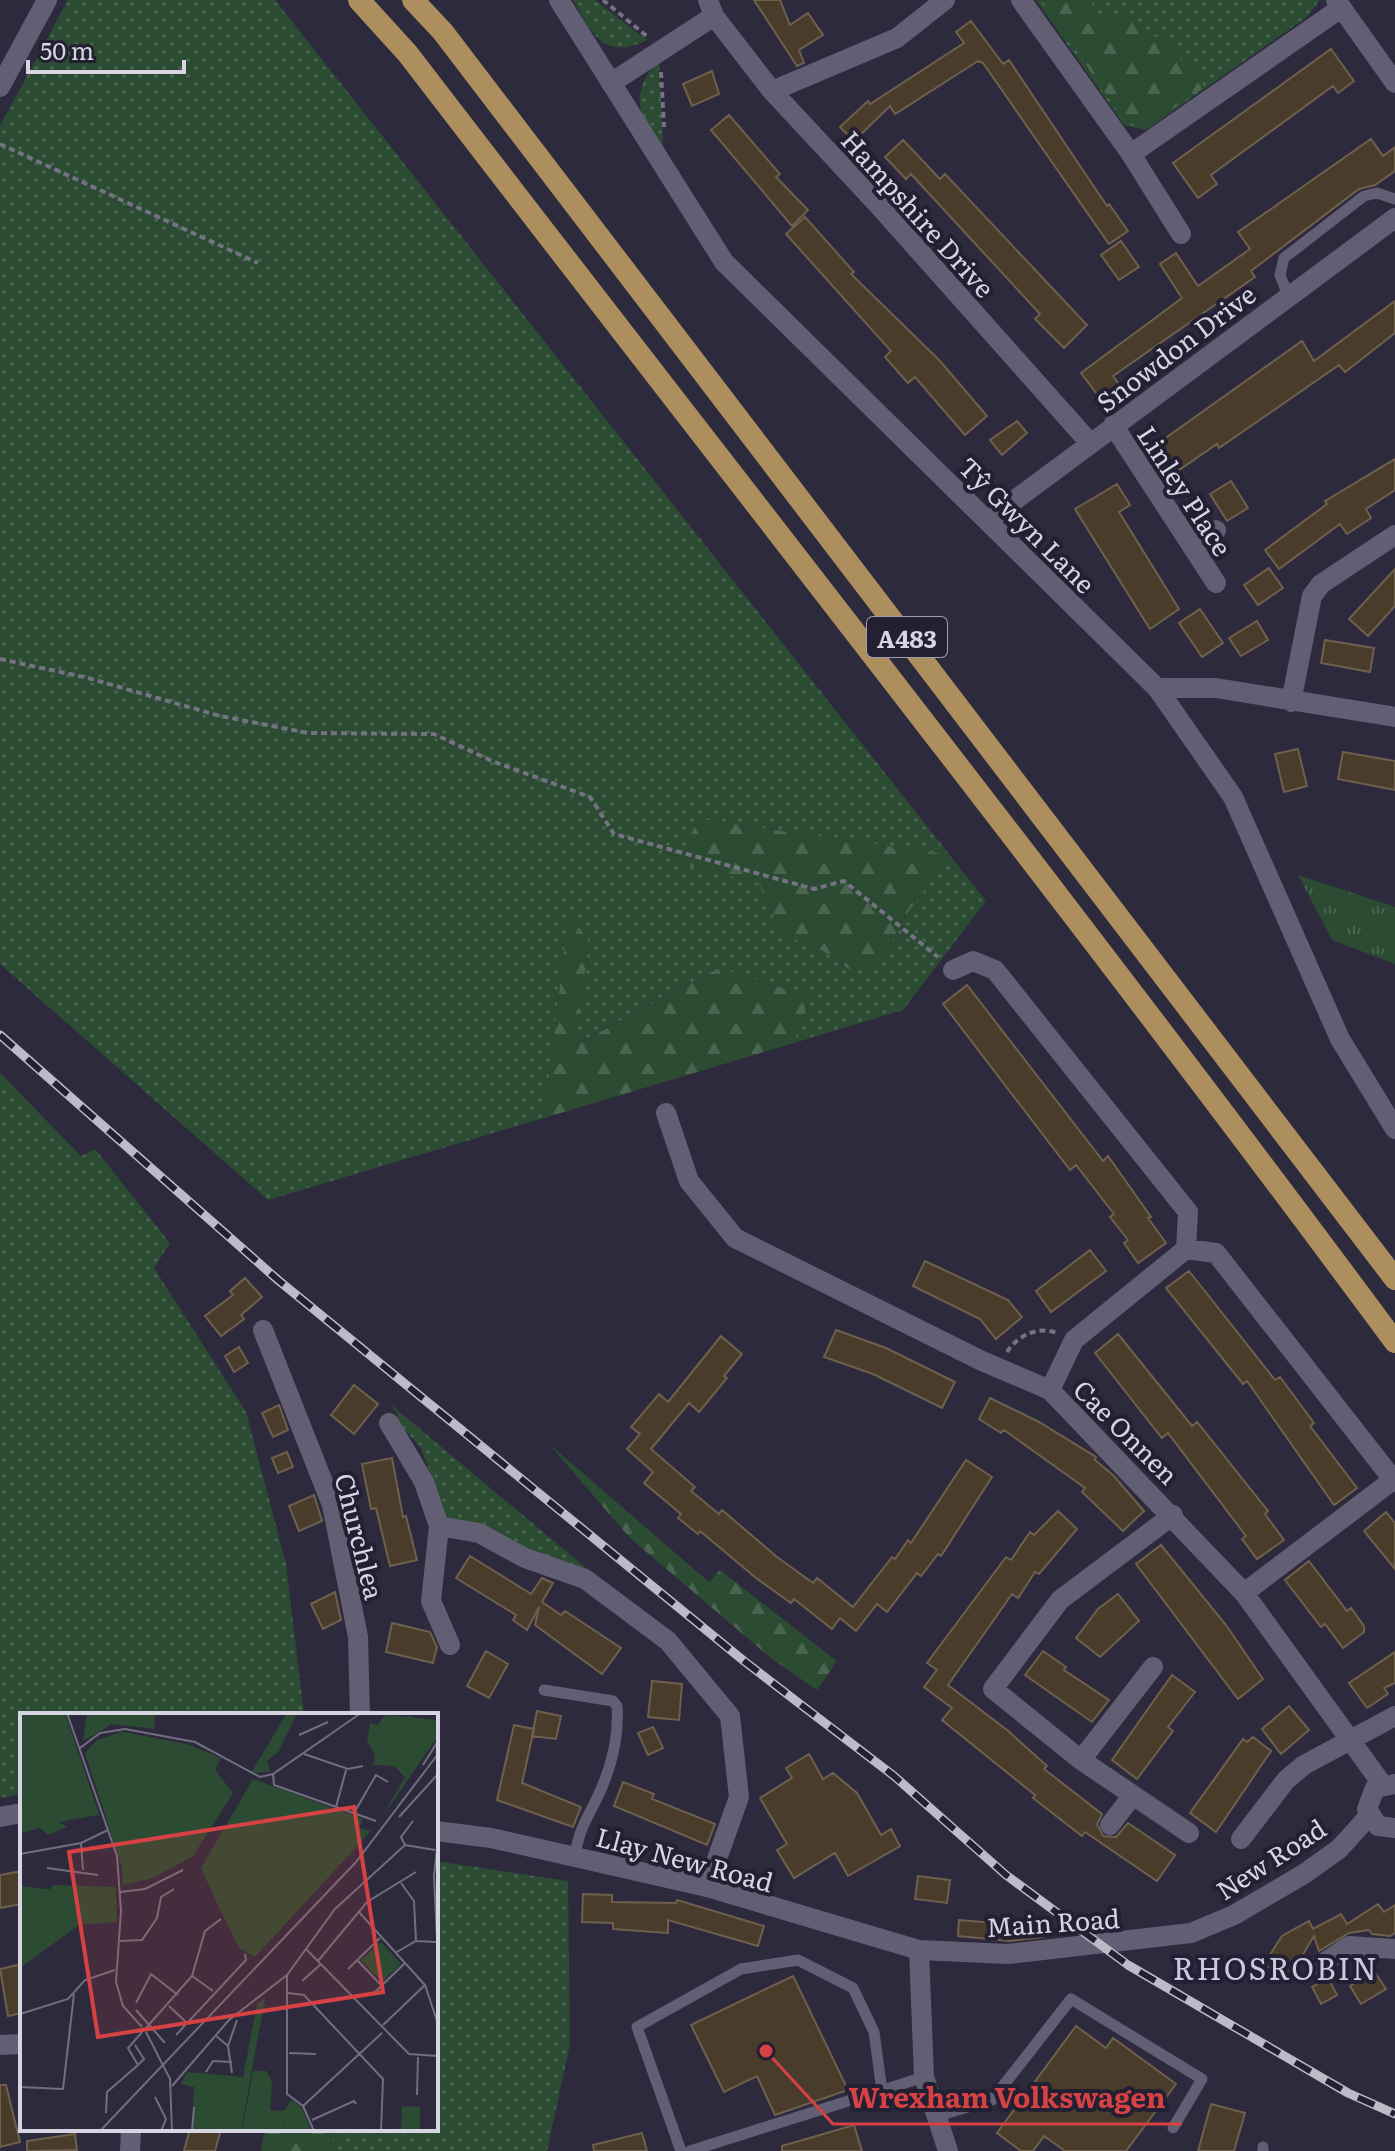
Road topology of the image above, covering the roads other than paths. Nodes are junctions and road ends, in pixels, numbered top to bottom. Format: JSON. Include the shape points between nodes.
{"nodes":[{"id":1,"x":359,"y":0,"type":"edge"},
{"id":2,"x":413,"y":0,"type":"edge"},
{"id":3,"x":559,"y":0,"type":"edge"},
{"id":4,"x":945,"y":0,"type":"edge"},
{"id":5,"x":1021,"y":0,"type":"edge"},
{"id":6,"x":39,"y":3,"type":"edge"},
{"id":7,"x":1339,"y":4,"type":"edge"},
{"id":8,"x":711,"y":8,"type":"edge"},
{"id":9,"x":611,"y":83,"type":"junction"},
{"id":10,"x":1395,"y":83,"type":"edge"},
{"id":11,"x":0,"y":87,"type":"edge"},
{"id":12,"x":772,"y":91,"type":"junction"},
{"id":13,"x":1131,"y":154,"type":"junction"},
{"id":14,"x":1395,"y":199,"type":"edge"},
{"id":15,"x":1395,"y":218,"type":"edge"},
{"id":16,"x":1181,"y":234,"type":"dead end"},
{"id":17,"x":1288,"y":295,"type":"junction"},
{"id":18,"x":1113,"y":425,"type":"junction"},
{"id":19,"x":1090,"y":443,"type":"junction"},
{"id":20,"x":988,"y":520,"type":"junction"},
{"id":21,"x":1216,"y":530,"type":"dead end"},
{"id":22,"x":1395,"y":535,"type":"edge"},
{"id":23,"x":1192,"y":546,"type":"junction"},
{"id":24,"x":1216,"y":583,"type":"dead end"},
{"id":25,"x":1157,"y":688,"type":"junction"},
{"id":26,"x":1291,"y":702,"type":"junction"},
{"id":27,"x":1395,"y":717,"type":"edge"},
{"id":28,"x":948,"y":965,"type":"road end"},
{"id":29,"x":666,"y":1113,"type":"dead end"},
{"id":30,"x":1395,"y":1129,"type":"edge"},
{"id":31,"x":1186,"y":1249,"type":"junction"},
{"id":32,"x":1395,"y":1279,"type":"edge"},
{"id":33,"x":263,"y":1330,"type":"dead end"},
{"id":34,"x":1395,"y":1342,"type":"edge"},
{"id":35,"x":1050,"y":1390,"type":"junction"},
{"id":36,"x":389,"y":1423,"type":"dead end"},
{"id":37,"x":1394,"y":1481,"type":"edge"},
{"id":38,"x":1173,"y":1515,"type":"junction"},
{"id":39,"x":439,"y":1526,"type":"junction"},
{"id":40,"x":1244,"y":1593,"type":"junction"},
{"id":41,"x":450,"y":1645,"type":"dead end"},
{"id":42,"x":1153,"y":1667,"type":"dead end"},
{"id":43,"x":544,"y":1690,"type":"dead end"},
{"id":44,"x":360,"y":1713,"type":"edge"},
{"id":45,"x":1395,"y":1716,"type":"edge"},
{"id":46,"x":1348,"y":1741,"type":"junction"},
{"id":47,"x":1081,"y":1760,"type":"junction"},
{"id":48,"x":1389,"y":1784,"type":"edge"},
{"id":49,"x":1133,"y":1795,"type":"junction"},
{"id":50,"x":1270,"y":1801,"type":"junction"},
{"id":51,"x":1289,"y":1812,"type":"dead end"},
{"id":52,"x":20,"y":1813,"type":"edge"},
{"id":53,"x":1369,"y":1816,"type":"junction"},
{"id":54,"x":0,"y":1817,"type":"edge"},
{"id":55,"x":1110,"y":1825,"type":"dead end"},
{"id":56,"x":1395,"y":1828,"type":"edge"},
{"id":57,"x":438,"y":1831,"type":"edge"},
{"id":58,"x":1189,"y":1833,"type":"dead end"},
{"id":59,"x":1241,"y":1839,"type":"dead end"},
{"id":60,"x":575,"y":1856,"type":"junction"},
{"id":61,"x":707,"y":1887,"type":"junction"},
{"id":62,"x":1191,"y":1933,"type":"joint"},
{"id":63,"x":1395,"y":1949,"type":"edge"},
{"id":64,"x":919,"y":1950,"type":"junction"},
{"id":65,"x":1316,"y":1968,"type":"dead end"},
{"id":66,"x":20,"y":2044,"type":"edge"},
{"id":67,"x":0,"y":2045,"type":"edge"},
{"id":68,"x":924,"y":2077,"type":"junction"},
{"id":69,"x":882,"y":2091,"type":"junction"},
{"id":70,"x":937,"y":2116,"type":"junction"},
{"id":71,"x":1173,"y":2128,"type":"dead end"},
{"id":72,"x":131,"y":2131,"type":"edge"},
{"id":73,"x":706,"y":2150,"type":"edge"},
{"id":74,"x":130,"y":2151,"type":"edge"},
{"id":75,"x":681,"y":2151,"type":"edge"},
{"id":76,"x":690,"y":2151,"type":"edge"},
{"id":77,"x":948,"y":2151,"type":"edge"}],
"edges":[{"from":1,"to":34,"type":"highway","number":"A483","via":[[408,54],[1193,1069]]},
{"from":2,"to":32,"type":"highway","number":"A483","via":[[443,32]]},
{"from":3,"to":9,"type":"street","name":"Tŷ Gwyn Lane"},
{"from":4,"to":12,"type":"street","via":[[897,38]]},
{"from":5,"to":13,"type":"street"},
{"from":6,"to":11,"type":"street"},
{"from":7,"to":10,"type":"street"},
{"from":7,"to":13,"type":"street"},
{"from":8,"to":9,"type":"street","name":"Hampshire Drive"},
{"from":8,"to":12,"type":"street","name":"Hampshire Drive"},
{"from":9,"to":20,"type":"street","name":"Tŷ Gwyn Lane","via":[[724,262]]},
{"from":12,"to":19,"type":"street","name":"Hampshire Drive"},
{"from":13,"to":16,"type":"street"},
{"from":14,"to":17,"type":"lane","via":[[1377,193],[1364,196],[1288,255],[1279,268]]},
{"from":15,"to":17,"type":"street","name":"Snowdon Drive"},
{"from":17,"to":18,"type":"street","name":"Snowdon Drive"},
{"from":18,"to":19,"type":"street","name":"Snowdon Drive"},
{"from":18,"to":23,"type":"street","name":"Linley Place"},
{"from":19,"to":20,"type":"street","name":"Snowdon Drive"},
{"from":20,"to":25,"type":"street","name":"Tŷ Gwyn Lane"},
{"from":21,"to":23,"type":"street"},
{"from":22,"to":26,"type":"street","via":[[1321,584],[1312,596]]},
{"from":23,"to":24,"type":"street","name":"Linley Place"},
{"from":25,"to":26,"type":"street","via":[[1216,688]]},
{"from":25,"to":30,"type":"street","name":"Tŷ Gwyn Lane","via":[[1233,797],[1340,1039]]},
{"from":26,"to":27,"type":"street"},
{"from":28,"to":31,"type":"street","via":[[973,961],[995,970],[1188,1212]]},
{"from":29,"to":35,"type":"street","name":"Cae Onnen","via":[[689,1181],[735,1238]]},
{"from":31,"to":35,"type":"street","via":[[1074,1340]]},
{"from":31,"to":37,"type":"street","via":[[1216,1253]]},
{"from":33,"to":44,"type":"street","name":"Churchlea","via":[[332,1505],[358,1637]]},
{"from":35,"to":38,"type":"street","name":"Cae Onnen"},
{"from":36,"to":39,"type":"street","via":[[424,1482]]},
{"from":37,"to":40,"type":"street"},
{"from":38,"to":40,"type":"street","name":"Cae Onnen"},
{"from":38,"to":47,"type":"street","via":[[1060,1600],[993,1689]]},
{"from":39,"to":41,"type":"street","via":[[431,1601]]},
{"from":39,"to":61,"type":"street","via":[[479,1533],[525,1558],[585,1579],[668,1641],[730,1716],[739,1797]]},
{"from":40,"to":46,"type":"street","name":"Cae Onnen"},
{"from":42,"to":47,"type":"street"},
{"from":43,"to":60,"type":"lane","via":[[613,1701],[617,1706],[612,1758],[578,1830]]},
{"from":45,"to":46,"type":"street"},
{"from":46,"to":48,"type":"street","name":"Cae Onnen"},
{"from":46,"to":50,"type":"street","via":[[1304,1765]]},
{"from":47,"to":49,"type":"street"},
{"from":48,"to":53,"type":"street","name":"New Road","via":[[1370,1794]]},
{"from":49,"to":55,"type":"street"},
{"from":49,"to":58,"type":"street"},
{"from":50,"to":51,"type":"street"},
{"from":50,"to":59,"type":"street"},
{"from":52,"to":54,"type":"street"},
{"from":53,"to":56,"type":"street","via":[[1378,1826]]},
{"from":53,"to":62,"type":"street","name":"New Road","via":[[1339,1849],[1304,1874]]},
{"from":57,"to":60,"type":"street","name":"Llay New Road"},
{"from":60,"to":61,"type":"street","name":"Llay New Road"},
{"from":61,"to":64,"type":"street","name":"Llay New Road"},
{"from":62,"to":64,"type":"street","name":"Main Road","via":[[1008,1954]]},
{"from":63,"to":65,"type":"street","via":[[1349,1946]]},
{"from":64,"to":68,"type":"street"},
{"from":66,"to":67,"type":"street"},
{"from":68,"to":69,"type":"lane"},
{"from":68,"to":70,"type":"street"},
{"from":69,"to":73,"type":"lane"},
{"from":69,"to":75,"type":"lane","via":[[874,2032],[853,1988],[798,1960],[741,1969],[637,2027]]},
{"from":70,"to":71,"type":"lane","via":[[992,2100],[1071,1999],[1202,2079]]},
{"from":70,"to":77,"type":"street"},
{"from":72,"to":74,"type":"street"},
{"from":73,"to":76,"type":"lane"}]}
